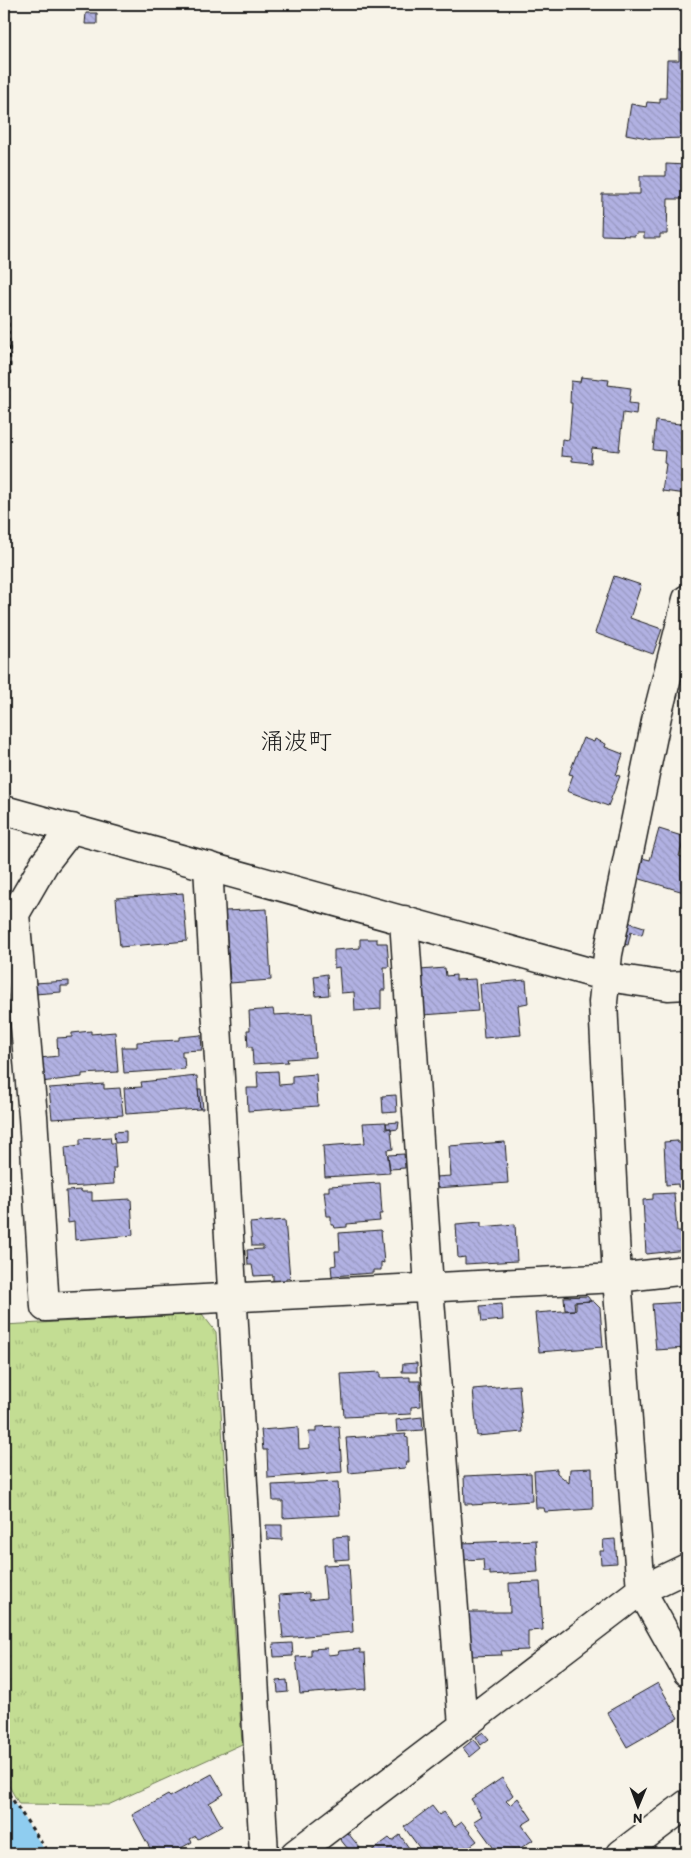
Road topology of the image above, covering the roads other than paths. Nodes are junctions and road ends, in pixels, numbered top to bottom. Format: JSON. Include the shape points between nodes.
{"nodes":[{"id":1,"x":687,"y":598,"type":"edge"},
{"id":2,"x":4,"y":810,"type":"edge"},
{"id":3,"x":72,"y":828,"type":"junction"},
{"id":4,"x":208,"y":866,"type":"junction"},
{"id":5,"x":404,"y":920,"type":"junction"},
{"id":6,"x":607,"y":977,"type":"junction"},
{"id":7,"x":687,"y":985,"type":"edge"},
{"id":8,"x":687,"y":1270,"type":"edge"},
{"id":9,"x":617,"y":1278,"type":"junction"},
{"id":10,"x":429,"y":1288,"type":"junction"},
{"id":11,"x":232,"y":1298,"type":"junction"},
{"id":12,"x":687,"y":1568,"type":"edge"},
{"id":13,"x":641,"y":1590,"type":"junction"},
{"id":14,"x":687,"y":1672,"type":"edge"},
{"id":15,"x":463,"y":1726,"type":"junction"},
{"id":16,"x":687,"y":1804,"type":"edge"},
{"id":17,"x":264,"y":1854,"type":"edge"},
{"id":18,"x":295,"y":1854,"type":"edge"},
{"id":19,"x":621,"y":1854,"type":"edge"}],
"edges":[{"from":1,"to":6,"type":"street","via":[[657,716],[608,954]]},
{"from":2,"to":3,"type":"street"},
{"from":3,"to":4,"type":"street"},
{"from":3,"to":11,"type":"street","via":[[44,864],[16,914],[44,1307]]},
{"from":4,"to":5,"type":"street"},
{"from":4,"to":11,"type":"street"},
{"from":5,"to":6,"type":"street"},
{"from":5,"to":10,"type":"street"},
{"from":6,"to":7,"type":"street","via":[[668,986]]},
{"from":6,"to":9,"type":"street","via":[[602,1002]]},
{"from":8,"to":9,"type":"street"},
{"from":9,"to":10,"type":"street"},
{"from":9,"to":13,"type":"street"},
{"from":10,"to":11,"type":"street"},
{"from":10,"to":15,"type":"street"},
{"from":11,"to":17,"type":"street"},
{"from":12,"to":13,"type":"street"},
{"from":13,"to":14,"type":"street"},
{"from":13,"to":15,"type":"street"},
{"from":15,"to":18,"type":"street"},
{"from":16,"to":19,"type":"street"}]}
